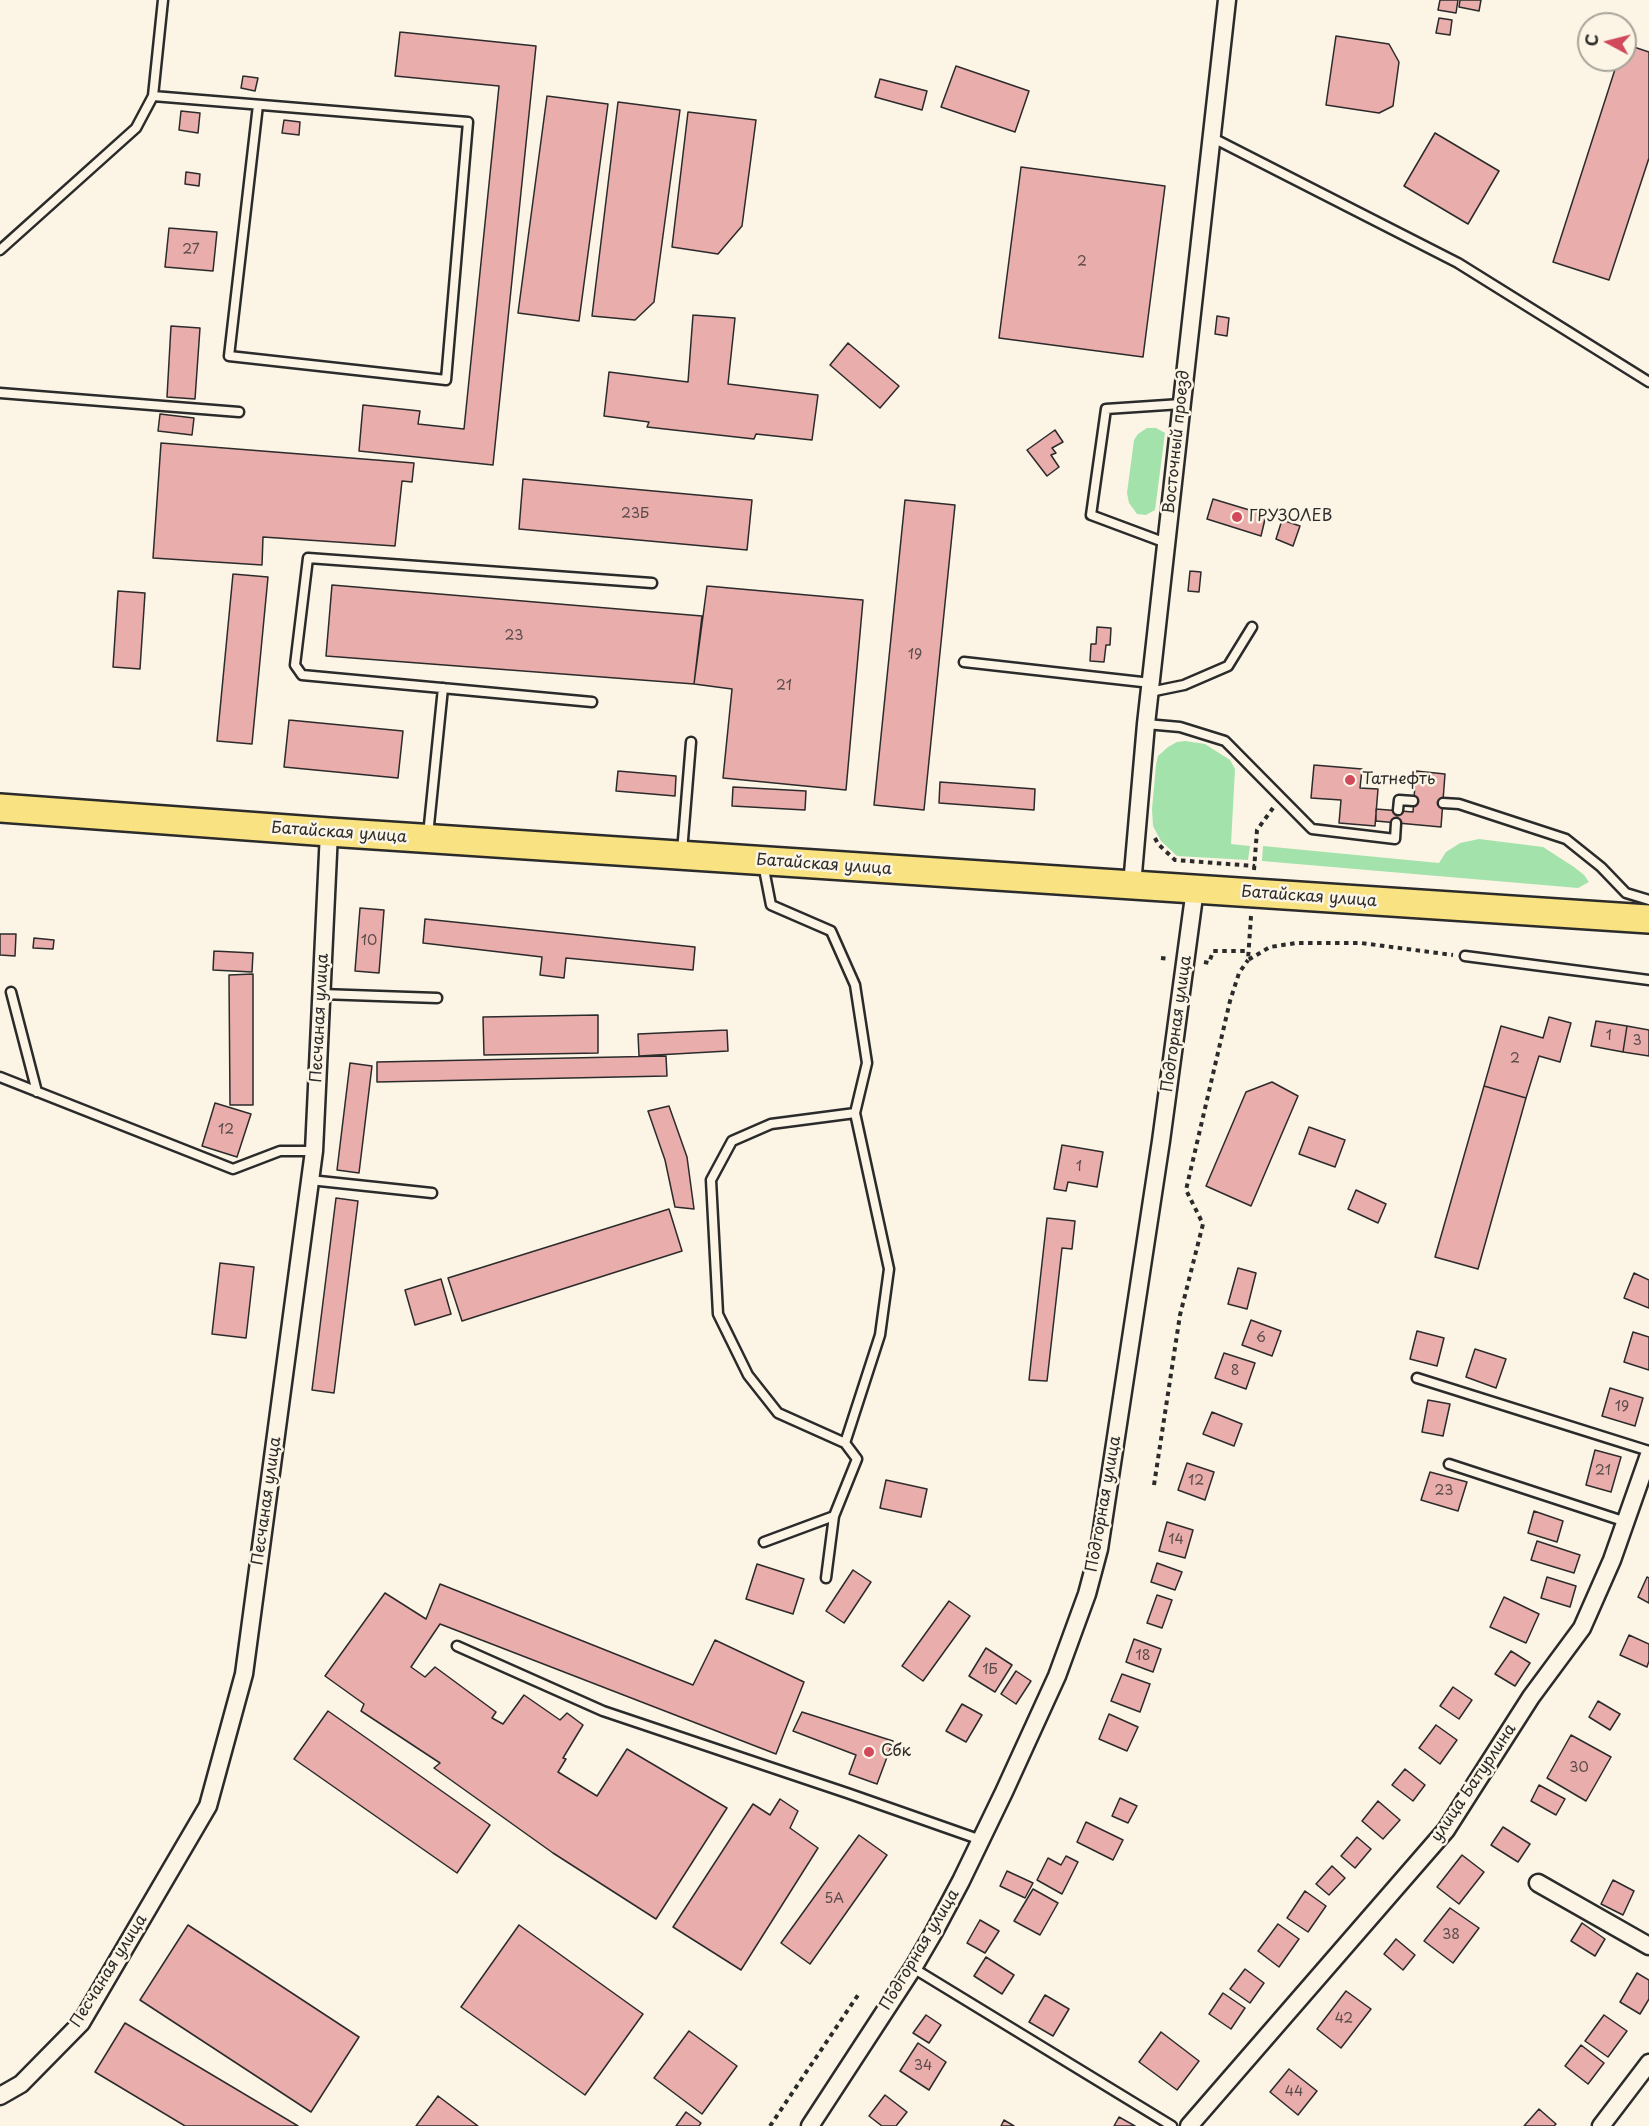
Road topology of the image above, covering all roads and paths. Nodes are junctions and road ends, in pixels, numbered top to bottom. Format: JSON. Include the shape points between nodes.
{"nodes":[{"id":1,"x":163,"y":0,"type":"edge"},
{"id":2,"x":1227,"y":0,"type":"edge"},
{"id":3,"x":153,"y":96,"type":"junction"},
{"id":4,"x":258,"y":105,"type":"junction"},
{"id":5,"x":1211,"y":137,"type":"junction"},
{"id":6,"x":0,"y":250,"type":"edge"},
{"id":7,"x":1649,"y":382,"type":"edge"},
{"id":8,"x":0,"y":393,"type":"edge"},
{"id":9,"x":1181,"y":404,"type":"junction"},
{"id":10,"x":239,"y":412,"type":"dead end"},
{"id":11,"x":1166,"y":543,"type":"junction"},
{"id":12,"x":652,"y":583,"type":"dead end"},
{"id":13,"x":1252,"y":627,"type":"dead end"},
{"id":14,"x":964,"y":662,"type":"dead end"},
{"id":15,"x":1150,"y":687,"type":"junction"},
{"id":16,"x":443,"y":688,"type":"junction"},
{"id":17,"x":592,"y":702,"type":"dead end"},
{"id":18,"x":1146,"y":724,"type":"junction"},
{"id":19,"x":691,"y":742,"type":"dead end"},
{"id":20,"x":1413,"y":801,"type":"dead end"},
{"id":21,"x":1443,"y":803,"type":"dead end"},
{"id":22,"x":0,"y":808,"type":"edge"},
{"id":23,"x":1398,"y":810,"type":"dead end"},
{"id":24,"x":1396,"y":823,"type":"dead end"},
{"id":25,"x":1137,"y":827,"type":"junction"},
{"id":26,"x":328,"y":832,"type":"junction"},
{"id":27,"x":428,"y":839,"type":"junction"},
{"id":28,"x":682,"y":856,"type":"junction"},
{"id":29,"x":763,"y":860,"type":"junction"},
{"id":30,"x":1255,"y":866,"type":"dead end"},
{"id":31,"x":1132,"y":885,"type":"junction"},
{"id":32,"x":1195,"y":889,"type":"junction"},
{"id":33,"x":1649,"y":900,"type":"edge"},
{"id":34,"x":1649,"y":919,"type":"edge"},
{"id":35,"x":1466,"y":957,"type":"dead end"},
{"id":36,"x":1248,"y":960,"type":"dead end"},
{"id":37,"x":1649,"y":980,"type":"edge"},
{"id":38,"x":11,"y":992,"type":"dead end"},
{"id":39,"x":321,"y":994,"type":"junction"},
{"id":40,"x":437,"y":998,"type":"dead end"},
{"id":41,"x":0,"y":1077,"type":"edge"},
{"id":42,"x":37,"y":1092,"type":"junction"},
{"id":43,"x":855,"y":1113,"type":"junction"},
{"id":44,"x":314,"y":1151,"type":"junction"},
{"id":45,"x":310,"y":1180,"type":"junction"},
{"id":46,"x":432,"y":1193,"type":"dead end"},
{"id":47,"x":1417,"y":1378,"type":"dead end"},
{"id":48,"x":845,"y":1443,"type":"junction"},
{"id":49,"x":1649,"y":1450,"type":"edge"},
{"id":50,"x":1649,"y":1455,"type":"edge"},
{"id":51,"x":1449,"y":1464,"type":"dead end"},
{"id":52,"x":1154,"y":1485,"type":"dead end"},
{"id":53,"x":834,"y":1516,"type":"junction"},
{"id":54,"x":1626,"y":1522,"type":"junction"},
{"id":55,"x":764,"y":1542,"type":"dead end"},
{"id":56,"x":826,"y":1578,"type":"dead end"},
{"id":57,"x":456,"y":1646,"type":"dead end"},
{"id":58,"x":982,"y":1840,"type":"junction"},
{"id":59,"x":1538,"y":1883,"type":"dead end"},
{"id":60,"x":1649,"y":1946,"type":"edge"},
{"id":61,"x":913,"y":1968,"type":"junction"},
{"id":62,"x":858,"y":1995,"type":"dead end"},
{"id":63,"x":1649,"y":2063,"type":"edge"},
{"id":64,"x":0,"y":2096,"type":"edge"},
{"id":65,"x":770,"y":2126,"type":"edge"},
{"id":66,"x":810,"y":2126,"type":"edge"},
{"id":67,"x":1172,"y":2126,"type":"edge"},
{"id":68,"x":1189,"y":2126,"type":"edge"},
{"id":69,"x":1601,"y":2126,"type":"edge"}],
"edges":[{"from":1,"to":3,"type":"lane"},
{"from":2,"to":5,"type":"street","name":"Восточный проезд"},
{"from":3,"to":4,"type":"lane"},
{"from":3,"to":6,"type":"lane","via":[[136,128]]},
{"from":4,"to":4,"type":"lane","via":[[468,123],[446,380],[229,357]]},
{"from":5,"to":7,"type":"lane","via":[[1458,263]]},
{"from":5,"to":9,"type":"street","name":"Восточный проезд"},
{"from":8,"to":10,"type":"lane"},
{"from":9,"to":11,"type":"street","name":"Восточный проезд"},
{"from":9,"to":11,"type":"lane","via":[[1106,410],[1091,515]]},
{"from":11,"to":15,"type":"street","name":"Восточный проезд"},
{"from":12,"to":16,"type":"lane","via":[[308,558],[295,665],[302,675]]},
{"from":13,"to":15,"type":"lane","via":[[1228,666],[1184,685]]},
{"from":14,"to":15,"type":"lane"},
{"from":15,"to":18,"type":"street","name":"Восточный проезд"},
{"from":16,"to":17,"type":"lane"},
{"from":16,"to":27,"type":"lane"},
{"from":18,"to":24,"type":"lane","via":[[1180,727],[1225,741],[1312,829],[1395,839]]},
{"from":18,"to":25,"type":"street","name":"Восточный проезд"},
{"from":19,"to":28,"type":"lane"},
{"from":20,"to":23,"type":"lane","via":[[1399,800]]},
{"from":21,"to":33,"type":"lane","via":[[1459,804],[1566,839],[1626,893]]},
{"from":22,"to":26,"type":"highway","name":"Батайская улица"},
{"from":25,"to":30,"type":"path","via":[[1149,828],[1158,844],[1175,860]]},
{"from":25,"to":31,"type":"street","name":"Восточный проезд"},
{"from":26,"to":27,"type":"highway","name":"Батайская улица"},
{"from":26,"to":39,"type":"street","name":"Песчаная улица"},
{"from":27,"to":28,"type":"highway","name":"Батайская улица"},
{"from":28,"to":29,"type":"highway","name":"Батайская улица"},
{"from":29,"to":31,"type":"highway","name":"Батайская улица"},
{"from":29,"to":43,"type":"lane","via":[[771,905],[831,931],[855,985],[867,1063]]},
{"from":31,"to":32,"type":"highway","name":"Батайская улица"},
{"from":32,"to":34,"type":"highway","name":"Батайская улица"},
{"from":32,"to":58,"type":"street","name":"Подгорная улица","via":[[1099,1549],[1060,1667]]},
{"from":35,"to":37,"type":"lane"},
{"from":36,"to":52,"type":"path","via":[[1239,973],[1230,1001],[1186,1190],[1203,1224],[1180,1316]]},
{"from":38,"to":42,"type":"lane"},
{"from":39,"to":40,"type":"lane"},
{"from":39,"to":44,"type":"street","name":"Песчаная улица"},
{"from":41,"to":42,"type":"lane"},
{"from":42,"to":44,"type":"lane","via":[[233,1169],[280,1150]]},
{"from":43,"to":48,"type":"lane","via":[[889,1269],[880,1335]]},
{"from":43,"to":48,"type":"lane","via":[[771,1125],[732,1141],[711,1180],[718,1314],[748,1375],[778,1413]]},
{"from":44,"to":45,"type":"street","name":"Песчаная улица"},
{"from":45,"to":46,"type":"lane"},
{"from":45,"to":64,"type":"street","name":"Песчаная улица","via":[[244,1674],[208,1806],[81,2023],[21,2084]]},
{"from":47,"to":49,"type":"lane"},
{"from":48,"to":53,"type":"lane","via":[[857,1459]]},
{"from":50,"to":54,"type":"street","name":"улица Батурлина"},
{"from":51,"to":54,"type":"lane"},
{"from":53,"to":55,"type":"lane"},
{"from":53,"to":56,"type":"lane"},
{"from":54,"to":68,"type":"street","name":"улица Батурлина","via":[[1582,1628],[1530,1697],[1446,1830]]},
{"from":57,"to":58,"type":"lane","via":[[603,1711]]},
{"from":58,"to":61,"type":"street","name":"Подгорная улица"},
{"from":59,"to":60,"type":"street"},
{"from":61,"to":66,"type":"street","name":"Подгорная улица"},
{"from":61,"to":67,"type":"lane"},
{"from":62,"to":65,"type":"path"},
{"from":63,"to":69,"type":"street"}]}
